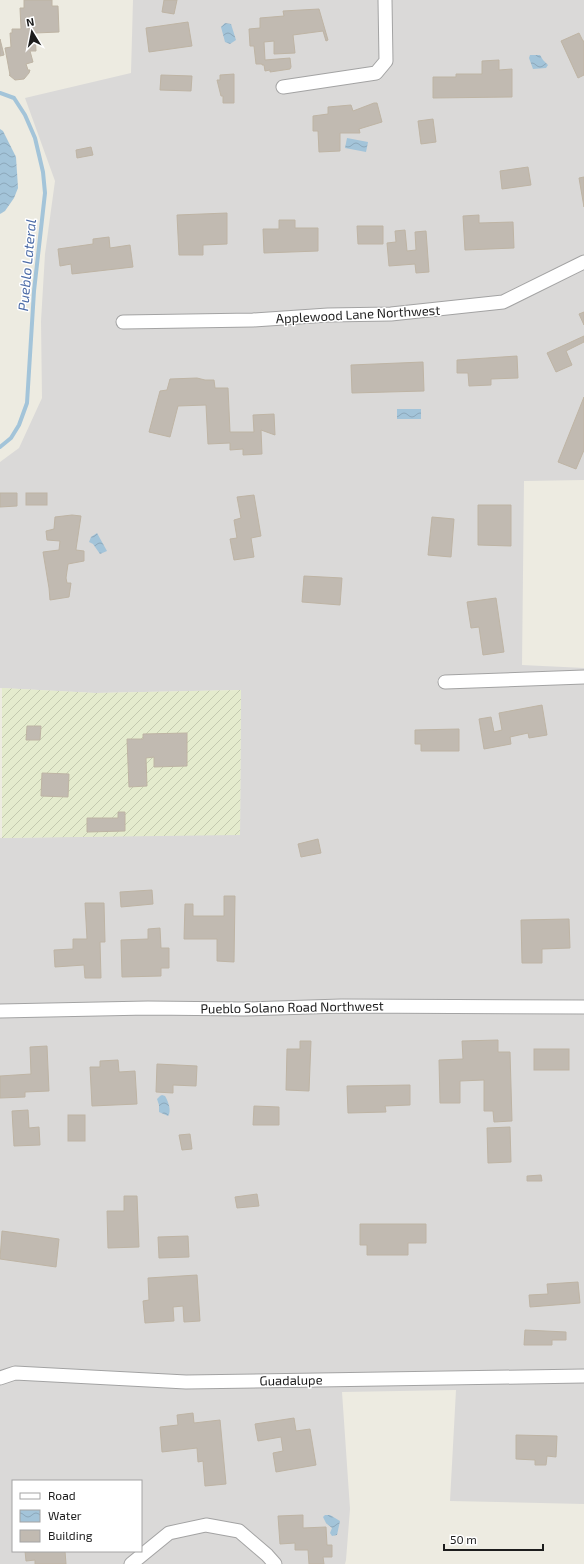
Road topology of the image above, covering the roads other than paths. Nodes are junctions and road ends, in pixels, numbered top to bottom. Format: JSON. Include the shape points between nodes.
{"nodes":[{"id":1,"x":385,"y":0,"type":"edge"},
{"id":2,"x":283,"y":87,"type":"dead end"},
{"id":3,"x":584,"y":262,"type":"edge"},
{"id":4,"x":122,"y":322,"type":"dead end"},
{"id":5,"x":584,"y":678,"type":"edge"},
{"id":6,"x":446,"y":682,"type":"dead end"},
{"id":7,"x":584,"y":1007,"type":"edge"},
{"id":8,"x":0,"y":1011,"type":"edge"},
{"id":9,"x":584,"y":1376,"type":"edge"},
{"id":10,"x":0,"y":1378,"type":"edge"},
{"id":11,"x":131,"y":1564,"type":"edge"},
{"id":12,"x":275,"y":1564,"type":"edge"}],
"edges":[{"from":1,"to":2,"type":"street","via":[[386,61],[376,73]]},
{"from":3,"to":4,"type":"street","name":"Applewood Lane Northwest","via":[[503,302],[390,314]]},
{"from":5,"to":6,"type":"street"},
{"from":7,"to":8,"type":"street","name":"Pueblo Solano Road Northwest","via":[[341,1006]]},
{"from":9,"to":10,"type":"street","name":"Guadalupe","via":[[186,1382],[15,1373]]},
{"from":11,"to":12,"type":"street","via":[[169,1533],[206,1525],[239,1531]]}]}
